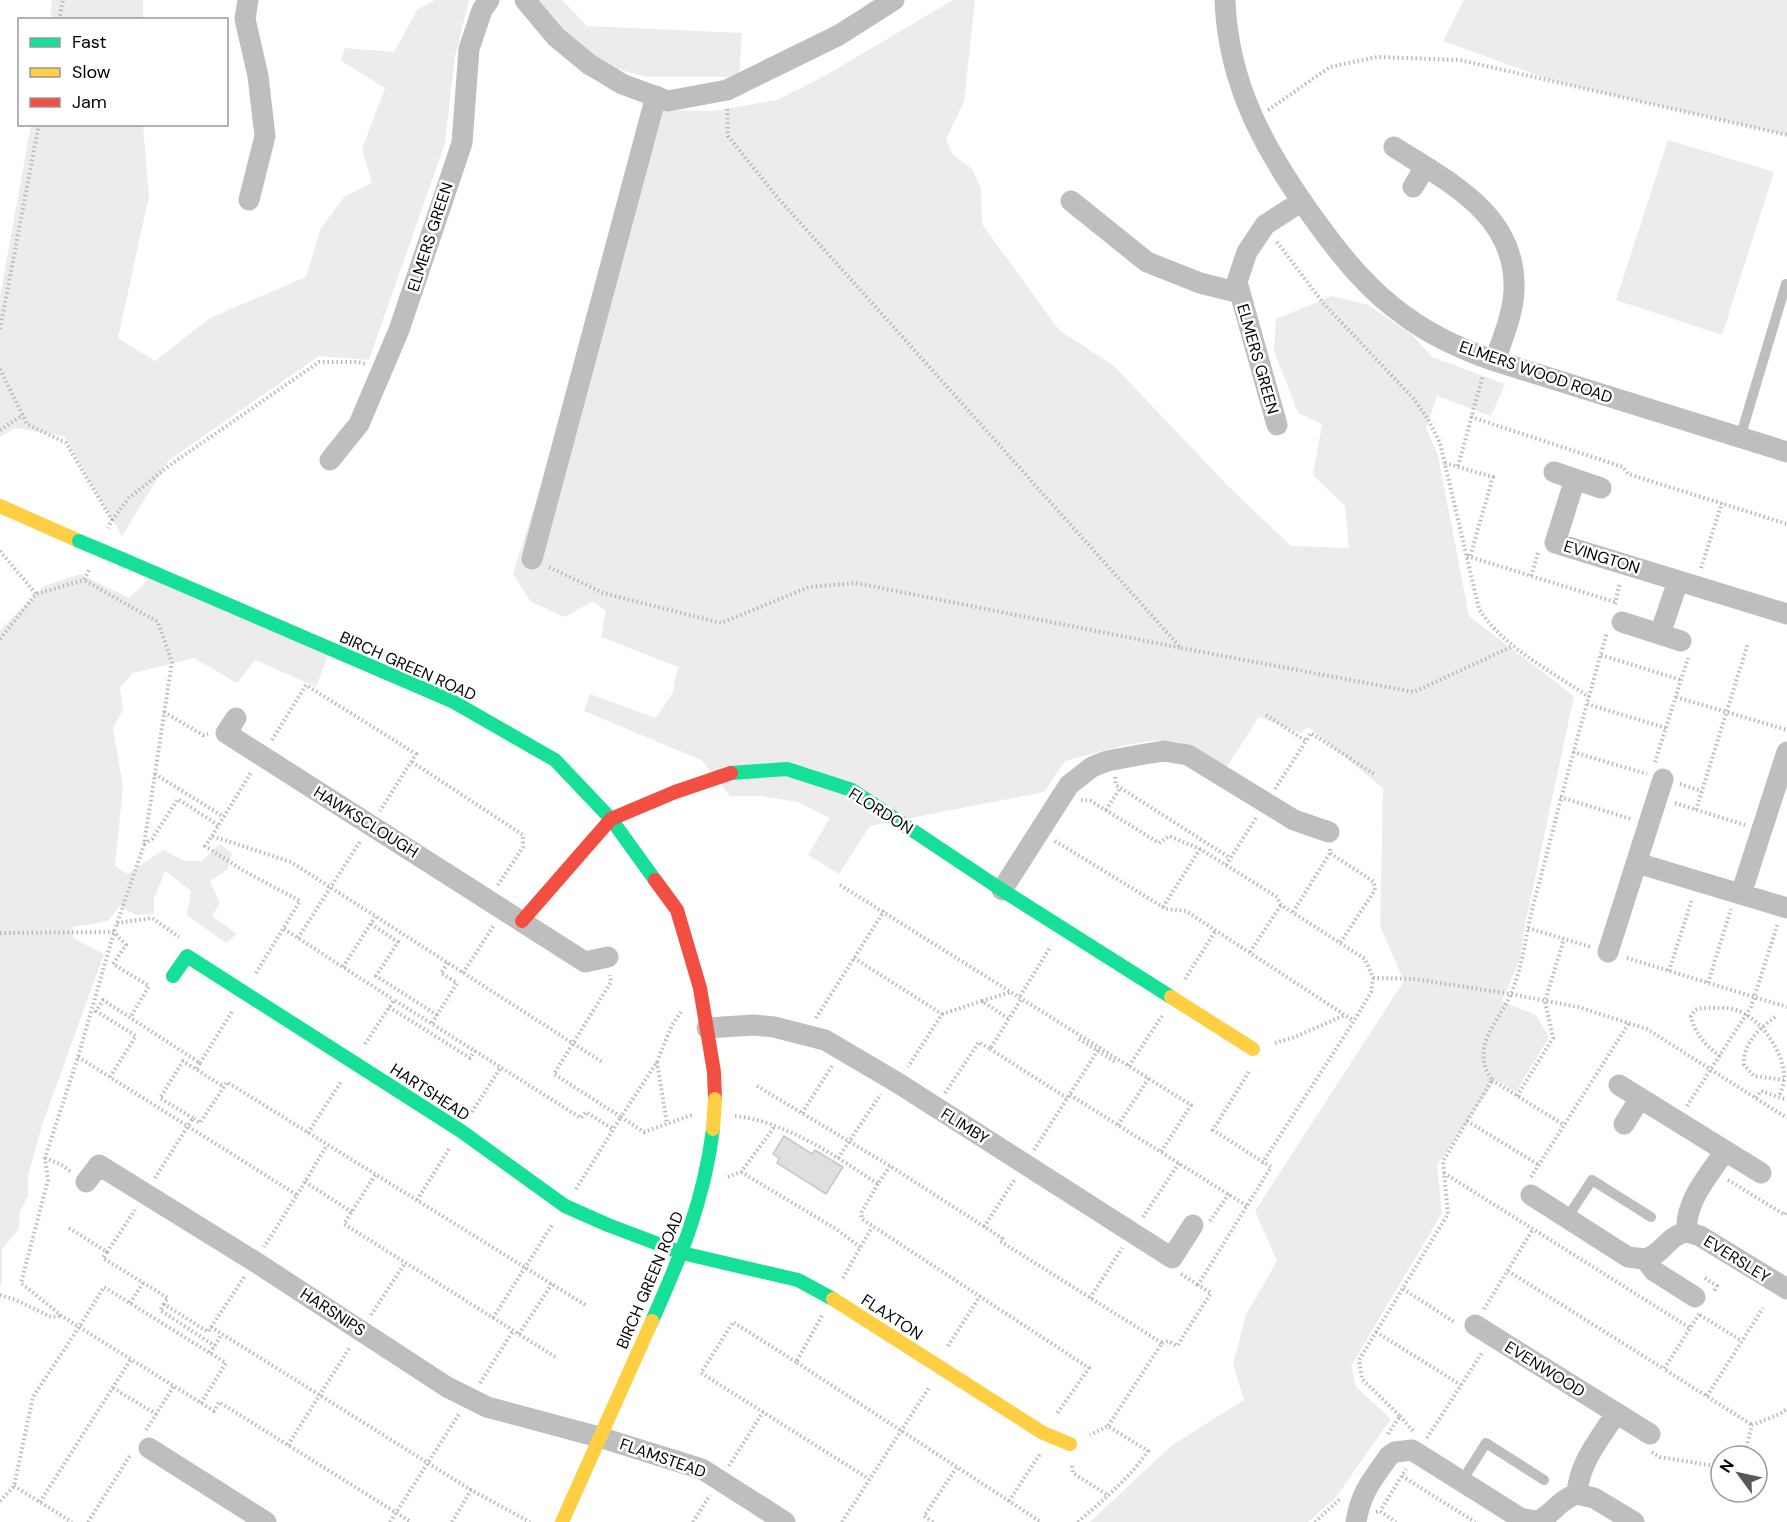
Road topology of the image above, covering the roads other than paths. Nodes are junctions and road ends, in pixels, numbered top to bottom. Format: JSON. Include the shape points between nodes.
{"nodes":[{"id":1,"x":248,"y":0,"type":"edge"},
{"id":2,"x":489,"y":0,"type":"edge"},
{"id":3,"x":525,"y":0,"type":"edge"},
{"id":4,"x":894,"y":0,"type":"edge"},
{"id":5,"x":1221,"y":1,"type":"edge"},
{"id":6,"x":656,"y":96,"type":"junction"},
{"id":7,"x":1394,"y":147,"type":"dead end"},
{"id":8,"x":1425,"y":167,"type":"junction"},
{"id":9,"x":1413,"y":187,"type":"dead end"},
{"id":10,"x":249,"y":200,"type":"dead end"},
{"id":11,"x":1071,"y":201,"type":"dead end"},
{"id":12,"x":1302,"y":201,"type":"junction"},
{"id":13,"x":1786,"y":284,"type":"edge"},
{"id":14,"x":1240,"y":293,"type":"junction"},
{"id":15,"x":1491,"y":360,"type":"junction"},
{"id":16,"x":1277,"y":425,"type":"dead end"},
{"id":17,"x":1740,"y":438,"type":"junction"},
{"id":18,"x":1787,"y":452,"type":"edge"},
{"id":19,"x":330,"y":460,"type":"dead end"},
{"id":20,"x":1554,"y":472,"type":"dead end"},
{"id":21,"x":1575,"y":479,"type":"junction"},
{"id":22,"x":1601,"y":488,"type":"dead end"},
{"id":23,"x":0,"y":506,"type":"edge"},
{"id":24,"x":532,"y":559,"type":"road end"},
{"id":25,"x":1687,"y":584,"type":"junction"},
{"id":26,"x":1787,"y":614,"type":"edge"},
{"id":27,"x":1614,"y":620,"type":"road end"},
{"id":28,"x":1660,"y":634,"type":"junction"},
{"id":29,"x":1685,"y":647,"type":"road end"},
{"id":30,"x":231,"y":725,"type":"road end"},
{"id":31,"x":1787,"y":752,"type":"edge"},
{"id":32,"x":1657,"y":784,"type":"road end"},
{"id":33,"x":611,"y":819,"type":"junction"},
{"id":34,"x":1329,"y":832,"type":"road end"},
{"id":35,"x":1636,"y":863,"type":"junction"},
{"id":36,"x":1002,"y":890,"type":"junction"},
{"id":37,"x":1739,"y":894,"type":"junction"},
{"id":38,"x":1785,"y":907,"type":"edge"},
{"id":39,"x":522,"y":921,"type":"junction"},
{"id":40,"x":1608,"y":952,"type":"road end"},
{"id":41,"x":608,"y":957,"type":"road end"},
{"id":42,"x":173,"y":976,"type":"dead end"},
{"id":43,"x":707,"y":1028,"type":"junction"},
{"id":44,"x":1253,"y":1049,"type":"road end"},
{"id":45,"x":1619,"y":1085,"type":"dead end"},
{"id":46,"x":1640,"y":1098,"type":"junction"},
{"id":47,"x":1624,"y":1124,"type":"dead end"},
{"id":48,"x":1725,"y":1151,"type":"junction"},
{"id":49,"x":1761,"y":1173,"type":"dead end"},
{"id":50,"x":86,"y":1182,"type":"road end"},
{"id":51,"x":1524,"y":1194,"type":"road end"},
{"id":52,"x":1651,"y":1217,"type":"dead end"},
{"id":53,"x":1567,"y":1218,"type":"junction"},
{"id":54,"x":1193,"y":1225,"type":"road end"},
{"id":55,"x":1686,"y":1232,"type":"junction"},
{"id":56,"x":682,"y":1253,"type":"junction"},
{"id":57,"x":1645,"y":1259,"type":"junction"},
{"id":58,"x":1787,"y":1289,"type":"edge"},
{"id":59,"x":1702,"y":1304,"type":"road end"},
{"id":60,"x":1475,"y":1325,"type":"road end"},
{"id":61,"x":1616,"y":1413,"type":"junction"},
{"id":62,"x":599,"y":1437,"type":"junction"},
{"id":63,"x":1647,"y":1440,"type":"road end"},
{"id":64,"x":1070,"y":1444,"type":"road end"},
{"id":65,"x":149,"y":1448,"type":"dead end"},
{"id":66,"x":1544,"y":1480,"type":"dead end"},
{"id":67,"x":1462,"y":1481,"type":"junction"},
{"id":68,"x":1577,"y":1494,"type":"junction"},
{"id":69,"x":1362,"y":1517,"type":"edge"},
{"id":70,"x":563,"y":1519,"type":"edge"},
{"id":71,"x":1538,"y":1521,"type":"edge"},
{"id":72,"x":266,"y":1522,"type":"edge"},
{"id":73,"x":785,"y":1522,"type":"edge"},
{"id":74,"x":1634,"y":1522,"type":"edge"}],
"edges":[{"from":1,"to":10,"type":"street","via":[[245,20],[258,76],[265,136]]},
{"from":2,"to":19,"type":"street","name":"ELMERS GREEN","via":[[469,49],[462,142],[399,330],[359,424]]},
{"from":3,"to":6,"type":"street","via":[[556,38],[589,64],[622,84]]},
{"from":4,"to":6,"type":"street","via":[[839,35],[727,90],[668,101]]},
{"from":5,"to":12,"type":"street","name":"ELMERS WOOD ROAD","via":[[1240,88],[1267,149]]},
{"from":6,"to":24,"type":"street"},
{"from":7,"to":8,"type":"street"},
{"from":8,"to":9,"type":"street"},
{"from":8,"to":15,"type":"street","via":[[1487,214],[1507,248],[1514,291],[1509,317]]},
{"from":11,"to":14,"type":"street","name":"ELMERS GREEN","via":[[1147,262],[1200,283]]},
{"from":12,"to":14,"type":"street","name":"ELMERS GREEN","via":[[1264,225],[1247,252],[1237,282]]},
{"from":12,"to":15,"type":"street","name":"ELMERS WOOD ROAD","via":[[1352,267],[1378,294],[1433,334]]},
{"from":13,"to":17,"type":"lane"},
{"from":14,"to":16,"type":"street","name":"ELMERS GREEN"},
{"from":15,"to":17,"type":"street","name":"ELMERS WOOD ROAD"},
{"from":17,"to":18,"type":"street","name":"ELMERS WOOD ROAD"},
{"from":20,"to":21,"type":"street"},
{"from":21,"to":22,"type":"street"},
{"from":21,"to":25,"type":"street","name":"EVINGTON","via":[[1555,543]]},
{"from":23,"to":33,"type":"street","name":"BIRCH GREEN ROAD","bridge":true,"via":[[452,701],[555,760]]},
{"from":25,"to":26,"type":"street","name":"EVINGTON"},
{"from":25,"to":28,"type":"street"},
{"from":27,"to":28,"type":"street"},
{"from":28,"to":29,"type":"street"},
{"from":30,"to":39,"type":"street","name":"HAWKSCLOUGH"},
{"from":31,"to":37,"type":"street"},
{"from":32,"to":35,"type":"street"},
{"from":33,"to":36,"type":"street","name":"FLORDON","via":[[729,773],[787,769],[852,790]]},
{"from":33,"to":39,"type":"street"},
{"from":33,"to":43,"type":"street","name":"BIRCH GREEN ROAD","via":[[677,910],[700,988]]},
{"from":34,"to":36,"type":"street","via":[[1294,820],[1188,755],[1164,751],[1112,760],[1092,767],[1069,785]]},
{"from":35,"to":37,"type":"street"},
{"from":35,"to":40,"type":"street"},
{"from":36,"to":44,"type":"street","name":"FLORDON"},
{"from":37,"to":38,"type":"street"},
{"from":39,"to":41,"type":"street","name":"HAWKSCLOUGH","via":[[585,962]]},
{"from":42,"to":56,"type":"street","name":"HARTSHEAD","via":[[187,956],[460,1131],[565,1206]]},
{"from":43,"to":54,"type":"street","name":"FLIMBY","via":[[754,1025],[825,1040],[1172,1258]]},
{"from":43,"to":56,"type":"street","name":"BIRCH GREEN ROAD","bridge":true,"via":[[714,1072],[713,1129],[705,1186]]},
{"from":45,"to":46,"type":"street"},
{"from":46,"to":47,"type":"street"},
{"from":46,"to":48,"type":"street"},
{"from":48,"to":49,"type":"street"},
{"from":48,"to":55,"type":"street","name":"EVERSLEY","via":[[1689,1208]]},
{"from":50,"to":62,"type":"street","name":"HARSNIPS","via":[[99,1166],[146,1192],[447,1387],[487,1407]]},
{"from":51,"to":53,"type":"street"},
{"from":52,"to":53,"type":"lane","via":[[1592,1179]]},
{"from":53,"to":57,"type":"street","via":[[1628,1257]]},
{"from":55,"to":57,"type":"street","name":"EVERSLEY","via":[[1674,1236],[1657,1254]]},
{"from":55,"to":58,"type":"street","name":"EVERSLEY","via":[[1700,1236]]},
{"from":56,"to":62,"type":"street","name":"BIRCH GREEN ROAD"},
{"from":56,"to":64,"type":"street","name":"FLAXTON","via":[[798,1280],[1048,1435]]},
{"from":57,"to":59,"type":"street","via":[[1654,1271]]},
{"from":60,"to":61,"type":"street","name":"EVENWOOD"},
{"from":61,"to":63,"type":"street","name":"EVENWOOD"},
{"from":61,"to":68,"type":"street","via":[[1584,1464]]},
{"from":62,"to":70,"type":"street","name":"BIRCH GREEN ROAD"},
{"from":62,"to":73,"type":"street","name":"FLAMSTEAD","via":[[702,1469]]},
{"from":65,"to":72,"type":"street"},
{"from":66,"to":67,"type":"lane","via":[[1486,1443]]},
{"from":67,"to":69,"type":"street","via":[[1418,1452],[1395,1452],[1364,1492],[1359,1502]]},
{"from":67,"to":71,"type":"street","via":[[1520,1518]]},
{"from":68,"to":71,"type":"street"},
{"from":68,"to":74,"type":"street","via":[[1594,1497]]}]}
